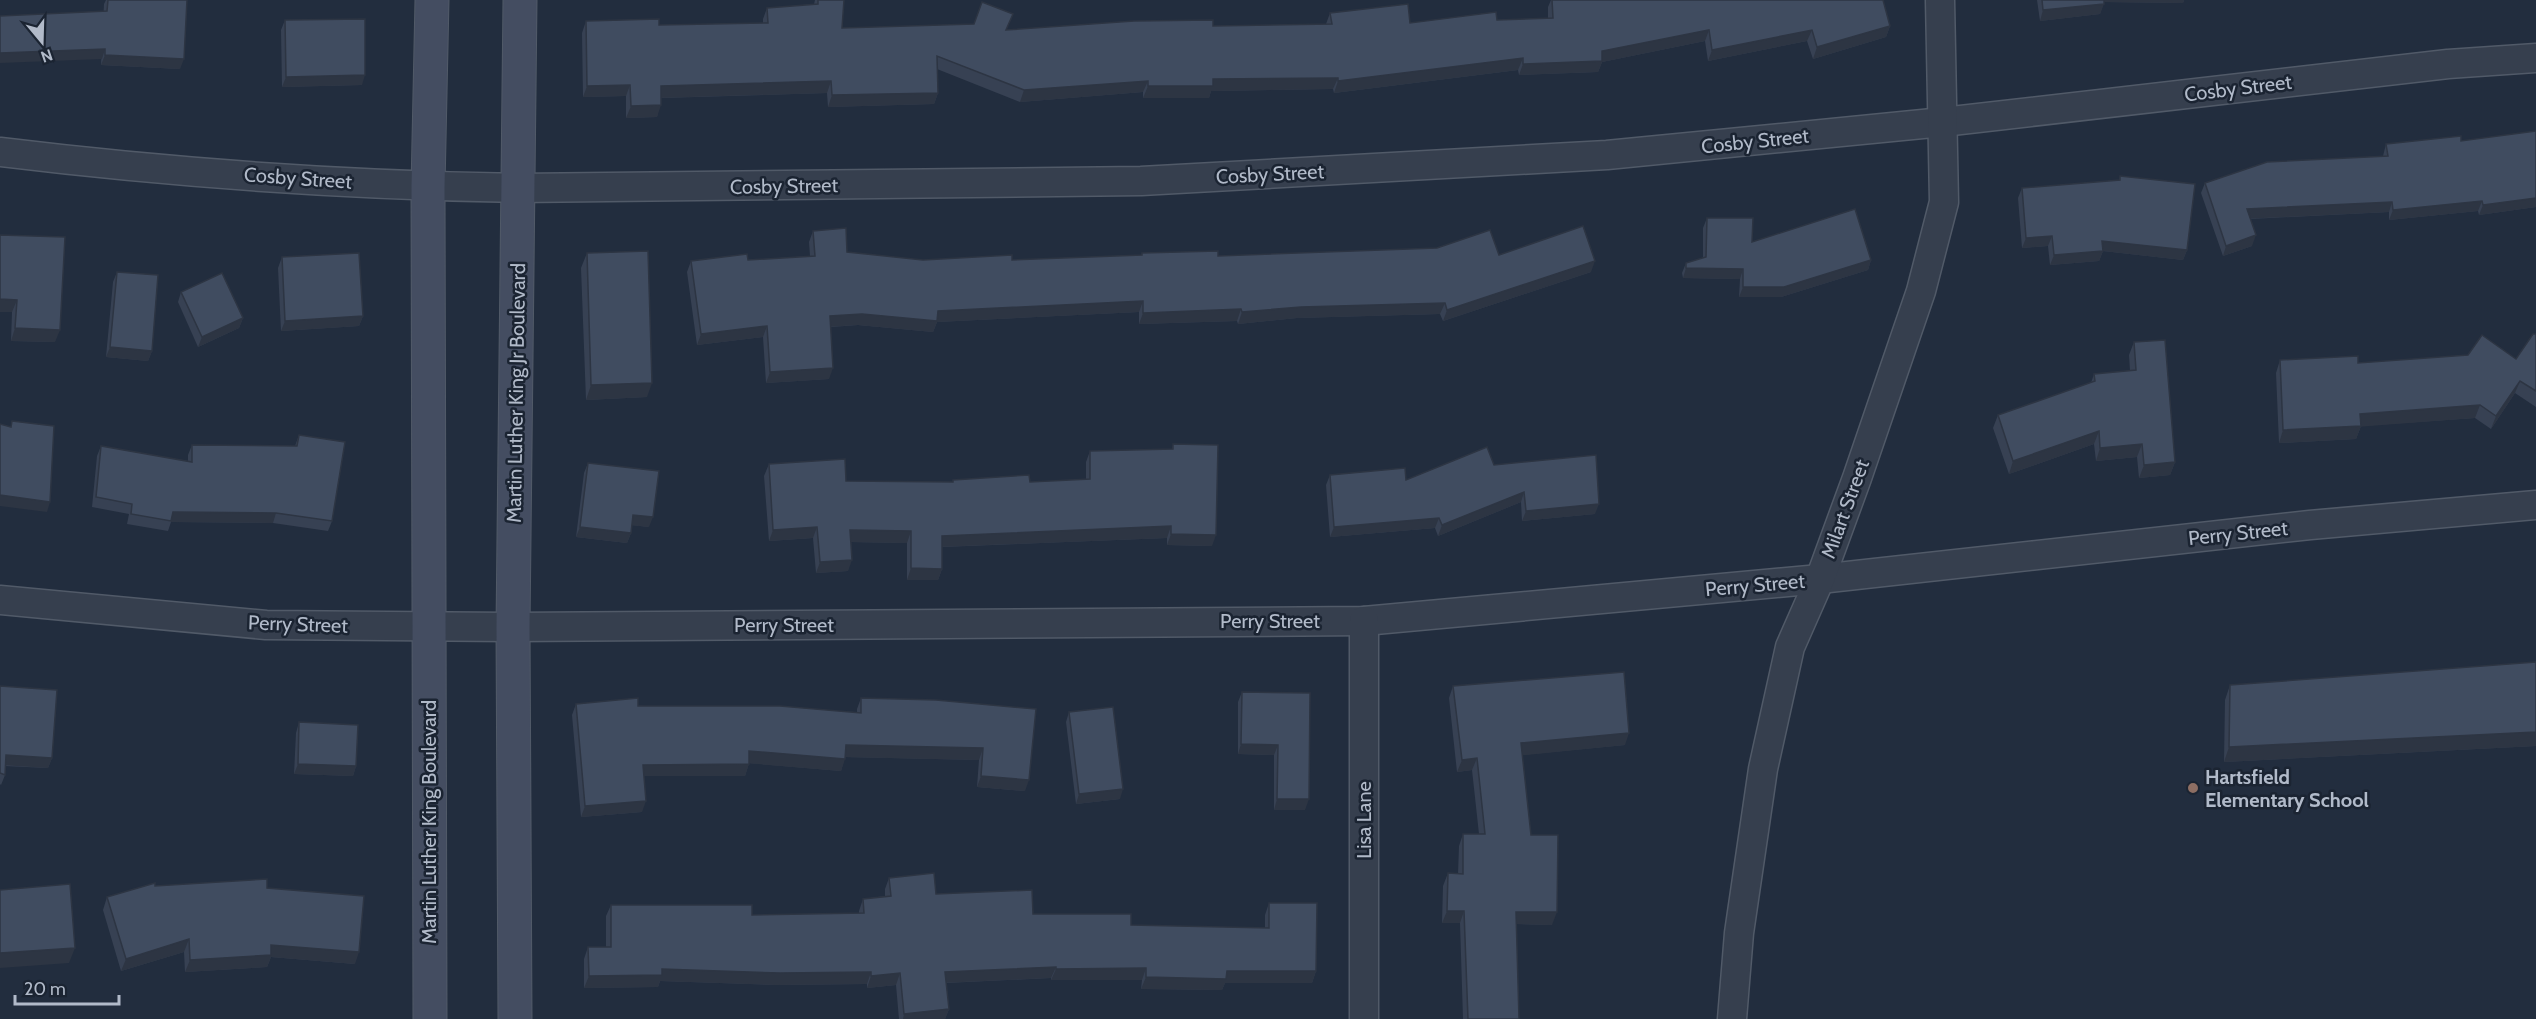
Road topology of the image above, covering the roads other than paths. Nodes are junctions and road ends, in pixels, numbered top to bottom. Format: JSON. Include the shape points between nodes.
{"nodes":[{"id":1,"x":432,"y":0,"type":"edge"},
{"id":2,"x":520,"y":0,"type":"edge"},
{"id":3,"x":1940,"y":0,"type":"edge"},
{"id":4,"x":2536,"y":58,"type":"edge"},
{"id":5,"x":1943,"y":122,"type":"junction"},
{"id":6,"x":0,"y":152,"type":"edge"},
{"id":7,"x":428,"y":187,"type":"junction"},
{"id":8,"x":518,"y":188,"type":"junction"},
{"id":9,"x":2536,"y":505,"type":"edge"},
{"id":10,"x":1820,"y":579,"type":"junction"},
{"id":11,"x":0,"y":600,"type":"edge"},
{"id":12,"x":1364,"y":621,"type":"junction"},
{"id":13,"x":428,"y":626,"type":"junction"},
{"id":14,"x":513,"y":627,"type":"junction"},
{"id":15,"x":430,"y":1019,"type":"edge"},
{"id":16,"x":515,"y":1019,"type":"edge"},
{"id":17,"x":1364,"y":1019,"type":"edge"},
{"id":18,"x":1732,"y":1019,"type":"edge"}],
"edges":[{"from":1,"to":7,"type":"main road"},
{"from":2,"to":8,"type":"main road","name":"Martin Luther King Jr Boulevard"},
{"from":3,"to":5,"type":"street","name":"Milart Street"},
{"from":4,"to":5,"type":"street","name":"Cosby Street","via":[[2448,64]]},
{"from":5,"to":8,"type":"street","name":"Cosby Street","via":[[1607,155],[1141,182]]},
{"from":5,"to":10,"type":"street","name":"Milart Street","via":[[1944,202],[1933,252]]},
{"from":6,"to":7,"type":"street","name":"Cosby Street","via":[[128,168]]},
{"from":7,"to":8,"type":"street","name":"Cosby Street"},
{"from":7,"to":13,"type":"main road"},
{"from":8,"to":14,"type":"main road","name":"Martin Luther King Jr Boulevard"},
{"from":9,"to":10,"type":"street","name":"Perry Street","via":[[2298,526]]},
{"from":10,"to":12,"type":"street","name":"Perry Street"},
{"from":10,"to":18,"type":"street","name":"Milart Street","via":[[1790,647],[1763,769],[1738,933]]},
{"from":11,"to":13,"type":"street","name":"Perry Street","via":[[266,625]]},
{"from":12,"to":14,"type":"street","name":"Perry Street"},
{"from":12,"to":17,"type":"street","name":"Lisa Lane"},
{"from":13,"to":14,"type":"street","name":"Perry Street"},
{"from":13,"to":15,"type":"main road","name":"Martin Luther King Boulevard"},
{"from":14,"to":16,"type":"main road","name":"Martin Luther King Jr Boulevard"}]}
